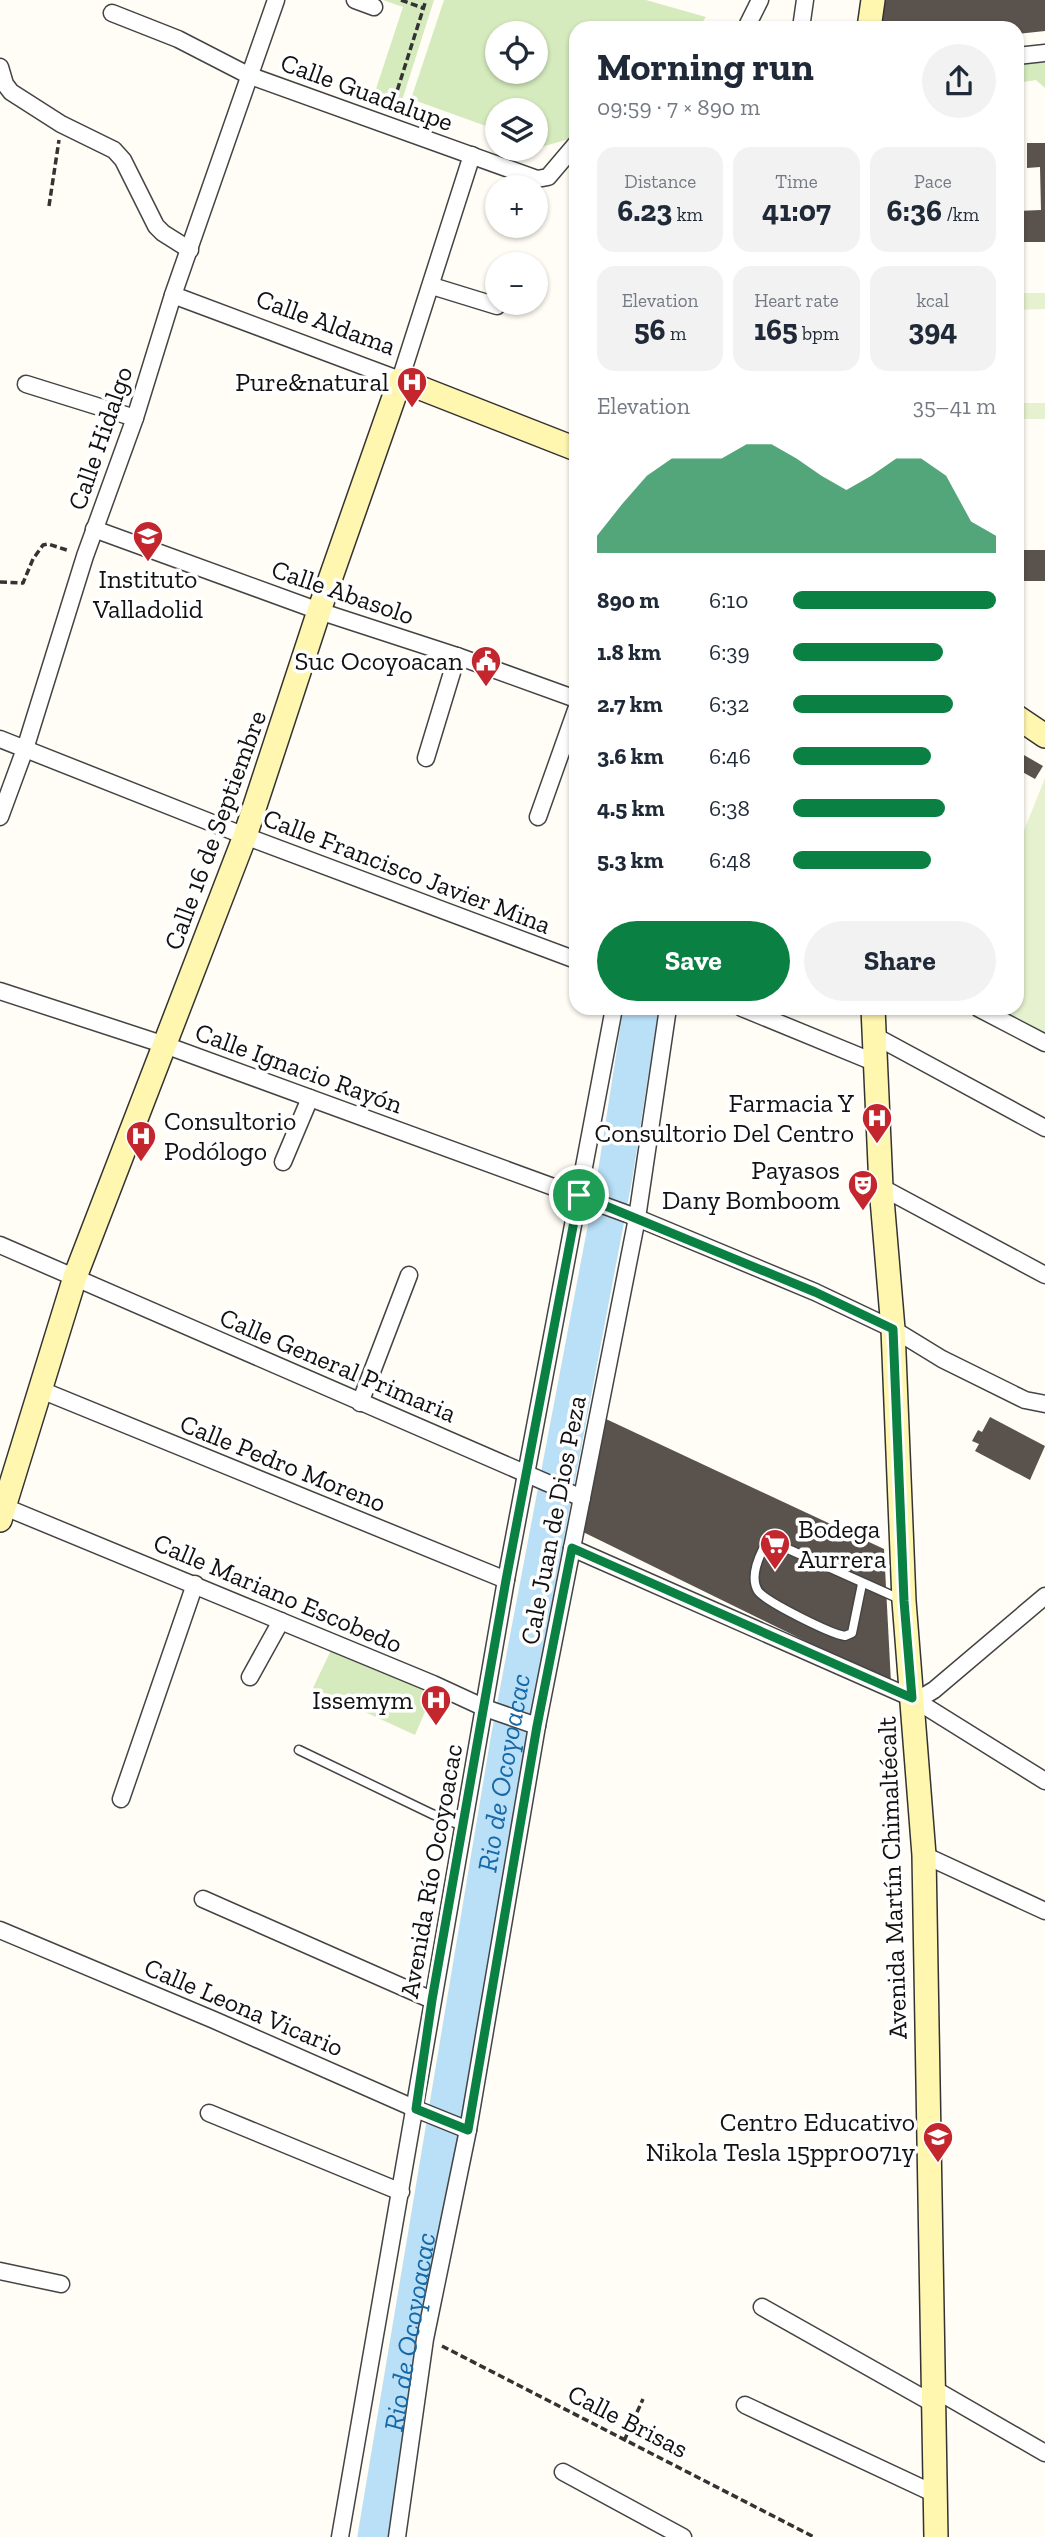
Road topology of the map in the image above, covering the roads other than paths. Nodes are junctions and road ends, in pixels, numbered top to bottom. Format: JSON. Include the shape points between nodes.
{"nodes":[{"id":1,"x":276,"y":0,"type":"edge"},
{"id":2,"x":355,"y":0,"type":"edge"},
{"id":3,"x":760,"y":0,"type":"edge"},
{"id":4,"x":805,"y":0,"type":"edge"},
{"id":5,"x":873,"y":0,"type":"edge"},
{"id":6,"x":374,"y":7,"type":"dead end"},
{"id":7,"x":112,"y":13,"type":"dead end"},
{"id":8,"x":750,"y":21,"type":"edge"},
{"id":9,"x":801,"y":21,"type":"edge"},
{"id":10,"x":870,"y":21,"type":"edge"},
{"id":11,"x":1045,"y":53,"type":"edge"},
{"id":12,"x":1024,"y":55,"type":"edge"},
{"id":13,"x":0,"y":67,"type":"edge"},
{"id":14,"x":248,"y":75,"type":"junction"},
{"id":15,"x":569,"y":152,"type":"edge"},
{"id":16,"x":472,"y":155,"type":"junction"},
{"id":17,"x":190,"y":250,"type":"junction"},
{"id":18,"x":432,"y":286,"type":"junction"},
{"id":19,"x":173,"y":295,"type":"junction"},
{"id":20,"x":485,"y":302,"type":"edge"},
{"id":21,"x":400,"y":380,"type":"junction"},
{"id":22,"x":26,"y":384,"type":"dead end"},
{"id":23,"x":135,"y":418,"type":"junction"},
{"id":24,"x":569,"y":446,"type":"edge"},
{"id":25,"x":94,"y":529,"type":"junction"},
{"id":26,"x":319,"y":611,"type":"junction"},
{"id":27,"x":457,"y":656,"type":"junction"},
{"id":28,"x":569,"y":696,"type":"edge"},
{"id":29,"x":1024,"y":722,"type":"edge"},
{"id":30,"x":569,"y":730,"type":"edge"},
{"id":31,"x":1045,"y":736,"type":"edge"},
{"id":32,"x":0,"y":739,"type":"edge"},
{"id":33,"x":25,"y":749,"type":"junction"},
{"id":34,"x":426,"y":758,"type":"dead end"},
{"id":35,"x":0,"y":817,"type":"edge"},
{"id":36,"x":538,"y":817,"type":"dead end"},
{"id":37,"x":245,"y":836,"type":"junction"},
{"id":38,"x":569,"y":957,"type":"edge"},
{"id":39,"x":0,"y":991,"type":"edge"},
{"id":40,"x":613,"y":1015,"type":"edge"},
{"id":41,"x":667,"y":1015,"type":"edge"},
{"id":42,"x":759,"y":1015,"type":"edge"},
{"id":43,"x":874,"y":1015,"type":"edge"},
{"id":44,"x":991,"y":1015,"type":"edge"},
{"id":45,"x":875,"y":1036,"type":"junction"},
{"id":46,"x":1045,"y":1043,"type":"edge"},
{"id":47,"x":165,"y":1045,"type":"junction"},
{"id":48,"x":876,"y":1063,"type":"junction"},
{"id":49,"x":310,"y":1098,"type":"junction"},
{"id":50,"x":1045,"y":1128,"type":"edge"},
{"id":51,"x":283,"y":1163,"type":"dead end"},
{"id":52,"x":881,"y":1187,"type":"junction"},
{"id":53,"x":584,"y":1197,"type":"junction"},
{"id":54,"x":633,"y":1217,"type":"junction"},
{"id":55,"x":0,"y":1245,"type":"edge"},
{"id":56,"x":409,"y":1275,"type":"dead end"},
{"id":57,"x":1045,"y":1275,"type":"edge"},
{"id":58,"x":75,"y":1278,"type":"junction"},
{"id":59,"x":893,"y":1329,"type":"junction"},
{"id":60,"x":41,"y":1391,"type":"junction"},
{"id":61,"x":360,"y":1403,"type":"junction"},
{"id":62,"x":1045,"y":1404,"type":"edge"},
{"id":63,"x":534,"y":1476,"type":"junction"},
{"id":64,"x":579,"y":1496,"type":"junction"},
{"id":65,"x":2,"y":1511,"type":"edge"},
{"id":66,"x":572,"y":1548,"type":"junction"},
{"id":67,"x":506,"y":1580,"type":"junction"},
{"id":68,"x":195,"y":1584,"type":"junction"},
{"id":69,"x":862,"y":1584,"type":"junction"},
{"id":70,"x":1045,"y":1596,"type":"edge"},
{"id":71,"x":904,"y":1601,"type":"junction"},
{"id":72,"x":281,"y":1621,"type":"junction"},
{"id":73,"x":250,"y":1676,"type":"dead end"},
{"id":74,"x":912,"y":1698,"type":"junction"},
{"id":75,"x":490,"y":1710,"type":"junction"},
{"id":76,"x":533,"y":1725,"type":"junction"},
{"id":77,"x":299,"y":1750,"type":"dead end"},
{"id":78,"x":1045,"y":1781,"type":"edge"},
{"id":79,"x":121,"y":1799,"type":"dead end"},
{"id":80,"x":463,"y":1826,"type":"junction"},
{"id":81,"x":923,"y":1855,"type":"junction"},
{"id":82,"x":202,"y":1899,"type":"dead end"},
{"id":83,"x":1045,"y":1911,"type":"edge"},
{"id":84,"x":0,"y":1930,"type":"edge"},
{"id":85,"x":432,"y":2000,"type":"junction"},
{"id":86,"x":419,"y":2111,"type":"junction"},
{"id":87,"x":209,"y":2113,"type":"dead end"},
{"id":88,"x":464,"y":2128,"type":"junction"},
{"id":89,"x":401,"y":2192,"type":"junction"},
{"id":90,"x":0,"y":2271,"type":"edge"},
{"id":91,"x":61,"y":2284,"type":"dead end"},
{"id":92,"x":762,"y":2307,"type":"dead end"},
{"id":93,"x":934,"y":2396,"type":"junction"},
{"id":94,"x":745,"y":2405,"type":"dead end"},
{"id":95,"x":1045,"y":2453,"type":"edge"},
{"id":96,"x":563,"y":2472,"type":"dead end"},
{"id":97,"x":935,"y":2494,"type":"junction"},
{"id":98,"x":402,"y":2535,"type":"edge"},
{"id":99,"x":340,"y":2537,"type":"edge"},
{"id":100,"x":683,"y":2537,"type":"edge"},
{"id":101,"x":936,"y":2537,"type":"edge"}],
"edges":[{"from":1,"to":14,"type":"street","name":"Calle Hidalgo"},
{"from":2,"to":6,"type":"street"},
{"from":3,"to":8,"type":"street"},
{"from":4,"to":9,"type":"street"},
{"from":5,"to":10,"type":"main road"},
{"from":7,"to":14,"type":"street","name":"Calle Guadalupe","via":[[178,39]]},
{"from":11,"to":12,"type":"street"},
{"from":13,"to":17,"type":"street","via":[[12,92],[61,124],[114,150],[156,226]]},
{"from":14,"to":16,"type":"street","name":"Calle Guadalupe"},
{"from":14,"to":17,"type":"street","name":"Calle Hidalgo"},
{"from":15,"to":16,"type":"street","name":"Calle Guadalupe","via":[[542,179]]},
{"from":16,"to":18,"type":"street","name":"Calle 16 de Septiembre"},
{"from":17,"to":19,"type":"street","name":"Calle Hidalgo"},
{"from":18,"to":20,"type":"street"},
{"from":18,"to":21,"type":"street","name":"Calle 16 de Septiembre"},
{"from":19,"to":21,"type":"street","name":"Calle Aldama"},
{"from":19,"to":23,"type":"street","name":"Calle Hidalgo"},
{"from":21,"to":24,"type":"main road","name":"Calle Aldama"},
{"from":21,"to":26,"type":"main road","name":"Calle 16 de Septiembre"},
{"from":22,"to":23,"type":"street"},
{"from":23,"to":25,"type":"street","name":"Calle Hidalgo"},
{"from":25,"to":26,"type":"street","name":"Calle Abasolo"},
{"from":25,"to":33,"type":"street","name":"Calle Hidalgo"},
{"from":26,"to":27,"type":"street","name":"Calle Abasolo"},
{"from":26,"to":37,"type":"main road","name":"Calle 16 de Septiembre"},
{"from":27,"to":28,"type":"street","name":"Calle Abasolo"},
{"from":27,"to":34,"type":"street"},
{"from":29,"to":31,"type":"main road"},
{"from":30,"to":36,"type":"street"},
{"from":32,"to":33,"type":"street","name":"Calle Francisco Javier Mina"},
{"from":33,"to":35,"type":"street","name":"Calle Hidalgo"},
{"from":33,"to":37,"type":"street","name":"Calle Francisco Javier Mina"},
{"from":37,"to":38,"type":"street","name":"Calle Francisco Javier Mina"},
{"from":37,"to":47,"type":"main road","name":"Calle 16 de Septiembre"},
{"from":39,"to":47,"type":"street","name":"Calle Ignacio Rayón"},
{"from":40,"to":53,"type":"street","name":"Avenida Río Ocoyoacac"},
{"from":41,"to":54,"type":"street","name":"Cale Juan de Dios Peza"},
{"from":42,"to":48,"type":"street"},
{"from":43,"to":45,"type":"main road","name":"Avenida Martín Chimaltécalt"},
{"from":44,"to":46,"type":"street"},
{"from":45,"to":48,"type":"main road","name":"Avenida Martín Chimaltécalt"},
{"from":45,"to":50,"type":"street"},
{"from":47,"to":49,"type":"street","name":"Calle Ignacio Rayón"},
{"from":47,"to":58,"type":"main road","name":"Calle 16 de Septiembre"},
{"from":48,"to":52,"type":"main road","name":"Avenida Martín Chimaltécalt"},
{"from":49,"to":51,"type":"street"},
{"from":49,"to":53,"type":"street","name":"Calle Ignacio Rayón"},
{"from":52,"to":57,"type":"street"},
{"from":52,"to":59,"type":"main road","name":"Avenida Martín Chimaltécalt"},
{"from":53,"to":54,"type":"street","name":"Calle Ignacio Rayón"},
{"from":53,"to":63,"type":"street","name":"Avenida Río Ocoyoacac"},
{"from":54,"to":59,"type":"street"},
{"from":54,"to":64,"type":"street","name":"Cale Juan de Dios Peza"},
{"from":55,"to":58,"type":"street","name":"Calle General Primaria"},
{"from":56,"to":61,"type":"street"},
{"from":58,"to":60,"type":"main road","name":"Calle 16 de Septiembre"},
{"from":58,"to":61,"type":"street","name":"Calle General Primaria"},
{"from":59,"to":62,"type":"street","via":[[1025,1400]]},
{"from":59,"to":71,"type":"main road","name":"Avenida Martín Chimaltécalt"},
{"from":60,"to":65,"type":"main road","name":"Calle 16 de Septiembre"},
{"from":60,"to":67,"type":"street","name":"Calle Pedro Moreno"},
{"from":61,"to":63,"type":"street","name":"Calle General Primaria"},
{"from":63,"to":64,"type":"street","name":"Calle General Primaria"},
{"from":63,"to":67,"type":"street","name":"Avenida Río Ocoyoacac"},
{"from":64,"to":66,"type":"street","name":"Cale Juan de Dios Peza"},
{"from":65,"to":68,"type":"street","name":"Calle Mariano Escobedo"},
{"from":66,"to":74,"type":"street"},
{"from":66,"to":76,"type":"street","name":"Cale Juan de Dios Peza"},
{"from":67,"to":75,"type":"street","name":"Avenida Río Ocoyoacac"},
{"from":68,"to":72,"type":"street","name":"Calle Mariano Escobedo"},
{"from":68,"to":79,"type":"street"},
{"from":69,"to":69,"type":"lane","via":[[779,1545],[763,1549],[754,1571],[759,1593],[845,1636],[852,1633]]},
{"from":69,"to":71,"type":"lane"},
{"from":70,"to":74,"type":"street","via":[[934,1690]]},
{"from":71,"to":74,"type":"main road","name":"Avenida Martín Chimaltécalt"},
{"from":72,"to":73,"type":"street"},
{"from":72,"to":75,"type":"street","name":"Calle Mariano Escobedo"},
{"from":74,"to":78,"type":"street"},
{"from":74,"to":81,"type":"main road","name":"Avenida Martín Chimaltécalt"},
{"from":75,"to":76,"type":"street","name":"Calle Mariano Escobedo"},
{"from":75,"to":80,"type":"street","name":"Avenida Río Ocoyoacac"},
{"from":76,"to":88,"type":"street","name":"Cale Juan de Dios Peza"},
{"from":77,"to":80,"type":"lane"},
{"from":80,"to":85,"type":"street","name":"Avenida Río Ocoyoacac"},
{"from":81,"to":83,"type":"street"},
{"from":81,"to":93,"type":"main road","name":"Avenida Martín Chimaltécalt"},
{"from":82,"to":85,"type":"street"},
{"from":84,"to":86,"type":"street","name":"Calle Leona Vicario"},
{"from":85,"to":86,"type":"street","name":"Avenida Río Ocoyoacac"},
{"from":86,"to":88,"type":"street","name":"Calle Leona Vicario"},
{"from":86,"to":89,"type":"street","name":"Avenida Río Ocoyoacac"},
{"from":87,"to":89,"type":"street"},
{"from":88,"to":98,"type":"street","name":"Cale Juan de Dios Peza","via":[[425,2339]]},
{"from":89,"to":99,"type":"street","name":"Avenida Río Ocoyoacac"},
{"from":90,"to":91,"type":"street"},
{"from":92,"to":93,"type":"street"},
{"from":93,"to":95,"type":"street"},
{"from":93,"to":97,"type":"main road","name":"Avenida Martín Chimaltécalt"},
{"from":94,"to":97,"type":"street"},
{"from":96,"to":100,"type":"street"},
{"from":97,"to":101,"type":"main road","name":"Avenida Martín Chimaltécalt"}]}
